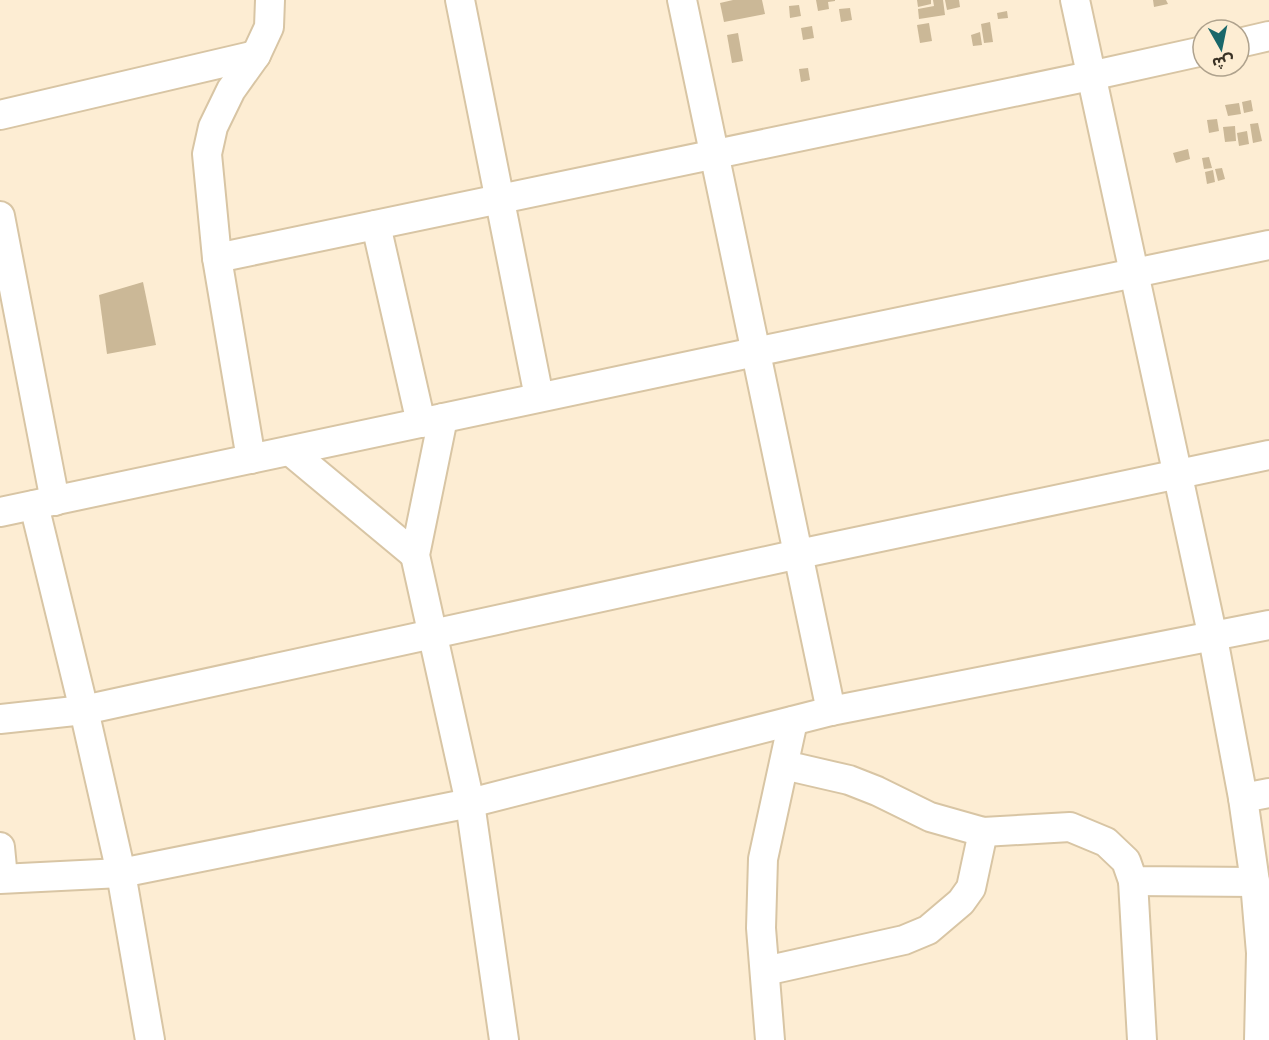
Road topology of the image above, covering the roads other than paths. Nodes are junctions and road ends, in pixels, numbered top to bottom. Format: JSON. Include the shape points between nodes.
{"nodes":[{"id":1,"x":270,"y":0,"type":"edge"},
{"id":2,"x":460,"y":0,"type":"edge"},
{"id":3,"x":682,"y":0,"type":"edge"},
{"id":4,"x":1075,"y":0,"type":"edge"},
{"id":5,"x":1269,"y":36,"type":"edge"},
{"id":6,"x":1251,"y":40,"type":"edge"},
{"id":7,"x":1191,"y":54,"type":"edge"},
{"id":8,"x":256,"y":55,"type":"junction"},
{"id":9,"x":1090,"y":76,"type":"junction"},
{"id":10,"x":0,"y":115,"type":"edge"},
{"id":11,"x":713,"y":154,"type":"junction"},
{"id":12,"x":500,"y":198,"type":"junction"},
{"id":13,"x":0,"y":216,"type":"edge"},
{"id":14,"x":376,"y":225,"type":"junction"},
{"id":15,"x":1269,"y":245,"type":"edge"},
{"id":16,"x":217,"y":258,"type":"junction"},
{"id":17,"x":1135,"y":273,"type":"junction"},
{"id":18,"x":755,"y":352,"type":"junction"},
{"id":19,"x":539,"y":397,"type":"junction"},
{"id":20,"x":432,"y":421,"type":"junction"},
{"id":21,"x":290,"y":451,"type":"junction"},
{"id":22,"x":1269,"y":456,"type":"edge"},
{"id":23,"x":251,"y":459,"type":"junction"},
{"id":24,"x":1178,"y":475,"type":"junction"},
{"id":25,"x":44,"y":503,"type":"junction"},
{"id":26,"x":0,"y":512,"type":"edge"},
{"id":27,"x":799,"y":554,"type":"junction"},
{"id":28,"x":415,"y":555,"type":"junction"},
{"id":29,"x":1269,"y":625,"type":"edge"},
{"id":30,"x":433,"y":634,"type":"junction"},
{"id":31,"x":1213,"y":638,"type":"junction"},
{"id":32,"x":84,"y":710,"type":"junction"},
{"id":33,"x":831,"y":711,"type":"junction"},
{"id":34,"x":0,"y":719,"type":"edge"},
{"id":35,"x":793,"y":721,"type":"junction"},
{"id":36,"x":784,"y":765,"type":"junction"},
{"id":37,"x":1256,"y":796,"type":"edge"},
{"id":38,"x":471,"y":803,"type":"junction"},
{"id":39,"x":983,"y":832,"type":"junction"},
{"id":40,"x":0,"y":847,"type":"edge"},
{"id":41,"x":121,"y":873,"type":"junction"},
{"id":42,"x":2,"y":879,"type":"edge"},
{"id":43,"x":1134,"y":881,"type":"junction"},
{"id":44,"x":1255,"y":882,"type":"junction"},
{"id":45,"x":1265,"y":952,"type":"edge"},
{"id":46,"x":765,"y":971,"type":"junction"},
{"id":47,"x":150,"y":1040,"type":"edge"},
{"id":48,"x":504,"y":1040,"type":"edge"},
{"id":49,"x":770,"y":1040,"type":"edge"},
{"id":50,"x":1142,"y":1040,"type":"edge"},
{"id":51,"x":1259,"y":1040,"type":"edge"}],
"edges":[{"from":1,"to":8,"type":"street","via":[[269,27]]},
{"from":2,"to":12,"type":"street"},
{"from":3,"to":11,"type":"street"},
{"from":4,"to":9,"type":"street"},
{"from":5,"to":6,"type":"street"},
{"from":7,"to":9,"type":"street"},
{"from":8,"to":10,"type":"street"},
{"from":8,"to":16,"type":"street","via":[[231,90],[213,127],[207,154]]},
{"from":9,"to":11,"type":"street"},
{"from":9,"to":17,"type":"street"},
{"from":11,"to":12,"type":"street"},
{"from":11,"to":18,"type":"street"},
{"from":12,"to":14,"type":"street"},
{"from":12,"to":19,"type":"street"},
{"from":13,"to":25,"type":"street"},
{"from":14,"to":16,"type":"street"},
{"from":14,"to":20,"type":"street"},
{"from":15,"to":17,"type":"street"},
{"from":16,"to":23,"type":"street"},
{"from":17,"to":18,"type":"street"},
{"from":17,"to":24,"type":"street"},
{"from":18,"to":19,"type":"street"},
{"from":18,"to":27,"type":"street"},
{"from":19,"to":20,"type":"street"},
{"from":20,"to":21,"type":"street"},
{"from":20,"to":28,"type":"street"},
{"from":21,"to":23,"type":"street"},
{"from":21,"to":28,"type":"street"},
{"from":22,"to":24,"type":"street"},
{"from":23,"to":25,"type":"street"},
{"from":24,"to":27,"type":"street"},
{"from":24,"to":31,"type":"street"},
{"from":25,"to":26,"type":"street"},
{"from":25,"to":32,"type":"street"},
{"from":27,"to":30,"type":"street"},
{"from":27,"to":33,"type":"street"},
{"from":28,"to":30,"type":"street"},
{"from":29,"to":31,"type":"street"},
{"from":30,"to":32,"type":"street"},
{"from":30,"to":38,"type":"street"},
{"from":31,"to":33,"type":"street"},
{"from":31,"to":37,"type":"street"},
{"from":32,"to":34,"type":"street"},
{"from":32,"to":41,"type":"street"},
{"from":33,"to":35,"type":"street"},
{"from":35,"to":36,"type":"street"},
{"from":35,"to":38,"type":"street"},
{"from":36,"to":39,"type":"street","via":[[849,780],[930,817]]},
{"from":36,"to":46,"type":"street","via":[[763,859],[761,928]]},
{"from":37,"to":44,"type":"street"},
{"from":38,"to":41,"type":"street"},
{"from":38,"to":48,"type":"street"},
{"from":39,"to":43,"type":"street","via":[[1070,827],[1107,842],[1126,861]]},
{"from":39,"to":46,"type":"street","via":[[971,888],[961,902],[928,930],[904,940]]},
{"from":40,"to":42,"type":"street"},
{"from":41,"to":42,"type":"street"},
{"from":41,"to":47,"type":"street"},
{"from":43,"to":44,"type":"street"},
{"from":43,"to":50,"type":"street"},
{"from":44,"to":45,"type":"street"},
{"from":45,"to":51,"type":"street"},
{"from":46,"to":49,"type":"street"}]}
